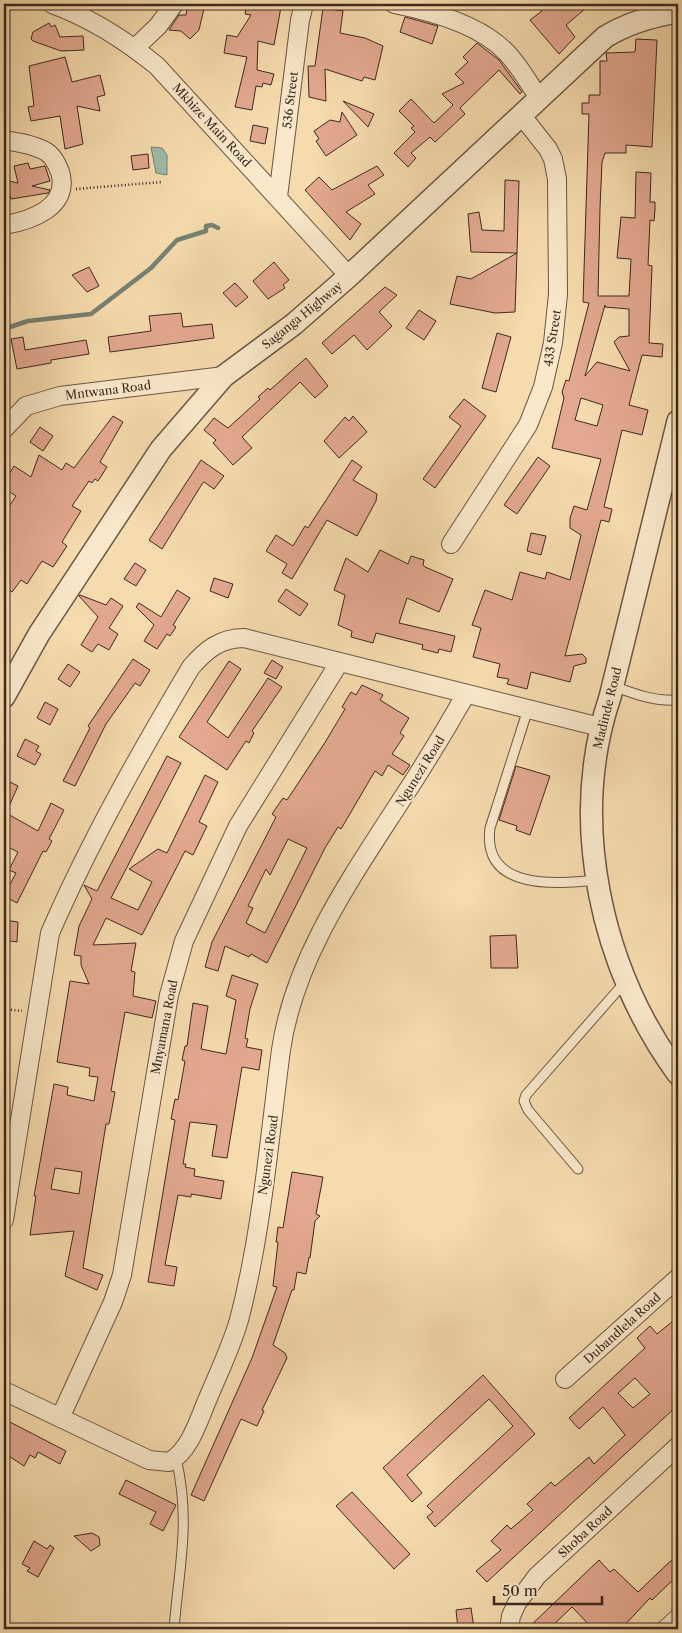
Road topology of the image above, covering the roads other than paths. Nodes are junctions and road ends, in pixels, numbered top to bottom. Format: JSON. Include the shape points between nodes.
{"nodes":[{"id":1,"x":52,"y":4,"type":"edge"},
{"id":2,"x":174,"y":4,"type":"edge"},
{"id":3,"x":304,"y":4,"type":"edge"},
{"id":4,"x":394,"y":4,"type":"edge"},
{"id":5,"x":412,"y":6,"type":"edge"},
{"id":6,"x":678,"y":12,"type":"edge"},
{"id":7,"x":135,"y":48,"type":"junction"},
{"id":8,"x":540,"y":99,"type":"junction"},
{"id":9,"x":522,"y":116,"type":"junction"},
{"id":10,"x":4,"y":140,"type":"edge"},
{"id":11,"x":278,"y":197,"type":"junction"},
{"id":12,"x":4,"y":225,"type":"edge"},
{"id":13,"x":349,"y":276,"type":"junction"},
{"id":14,"x":224,"y":376,"type":"junction"},
{"id":15,"x":678,"y":421,"type":"edge"},
{"id":16,"x":4,"y":429,"type":"edge"},
{"id":17,"x":450,"y":544,"type":"dead end"},
{"id":18,"x":339,"y":663,"type":"junction"},
{"id":19,"x":613,"y":686,"type":"junction"},
{"id":20,"x":466,"y":694,"type":"junction"},
{"id":21,"x":4,"y":697,"type":"edge"},
{"id":22,"x":678,"y":700,"type":"edge"},
{"id":23,"x":528,"y":709,"type":"junction"},
{"id":24,"x":600,"y":727,"type":"junction"},
{"id":25,"x":597,"y":880,"type":"junction"},
{"id":26,"x":627,"y":980,"type":"junction"},
{"id":27,"x":678,"y":1074,"type":"edge"},
{"id":28,"x":578,"y":1169,"type":"dead end"},
{"id":29,"x":4,"y":1220,"type":"edge"},
{"id":30,"x":678,"y":1278,"type":"edge"},
{"id":31,"x":566,"y":1379,"type":"dead end"},
{"id":32,"x":4,"y":1391,"type":"edge"},
{"id":33,"x":60,"y":1418,"type":"junction"},
{"id":34,"x":678,"y":1446,"type":"edge"},
{"id":35,"x":176,"y":1458,"type":"junction"},
{"id":36,"x":678,"y":1618,"type":"edge"},
{"id":37,"x":174,"y":1629,"type":"edge"},
{"id":38,"x":510,"y":1629,"type":"edge"},
{"id":39,"x":666,"y":1629,"type":"edge"}],
"edges":[{"from":1,"to":7,"type":"street","name":"Mkhize Main Road","via":[[103,27]]},
{"from":2,"to":7,"type":"street","via":[[158,26]]},
{"from":3,"to":11,"type":"street","name":"536 Street"},
{"from":4,"to":5,"type":"street"},
{"from":5,"to":8,"type":"street","via":[[451,19],[492,41],[506,52]]},
{"from":6,"to":8,"type":"street","name":"Saganga Highway","via":[[644,19],[605,37]]},
{"from":7,"to":11,"type":"street","name":"Mkhize Main Road","via":[[184,94]]},
{"from":8,"to":9,"type":"street","name":"Saganga Highway"},
{"from":9,"to":13,"type":"street","name":"Saganga Highway"},
{"from":9,"to":17,"type":"street","name":"433 Street","via":[[548,149],[557,179],[558,294],[553,343],[543,387],[528,425]]},
{"from":10,"to":12,"type":"street","via":[[46,152],[57,163],[62,188],[57,201],[38,216]]},
{"from":11,"to":13,"type":"street","name":"Mkhize Main Road"},
{"from":13,"to":14,"type":"street","name":"Saganga Highway","via":[[294,324]]},
{"from":14,"to":16,"type":"street","name":"Mntwana Road","via":[[60,396],[26,406]]},
{"from":14,"to":21,"type":"street","name":"Saganga Highway","via":[[161,449],[39,634]]},
{"from":15,"to":19,"type":"street","name":"Madinde Road"},
{"from":18,"to":20,"type":"street"},
{"from":18,"to":29,"type":"street","via":[[244,638],[216,644],[197,660],[126,780],[50,933]]},
{"from":18,"to":33,"type":"street","name":"Mnyamana Road","via":[[238,826],[184,941],[169,995],[122,1275]]},
{"from":19,"to":22,"type":"lane","via":[[642,697]]},
{"from":19,"to":24,"type":"street","name":"Madinde Road"},
{"from":20,"to":23,"type":"street"},
{"from":20,"to":35,"type":"street","name":"Ngunezi Road","via":[[360,863],[307,962],[290,1002],[251,1264],[238,1323],[199,1420]]},
{"from":23,"to":24,"type":"street"},
{"from":23,"to":25,"type":"lane","via":[[490,828],[489,842],[493,854],[508,872],[533,882]]},
{"from":24,"to":25,"type":"street","name":"Madinde Road","via":[[592,783]]},
{"from":25,"to":26,"type":"street","name":"Madinde Road","via":[[614,950]]},
{"from":26,"to":27,"type":"street","name":"Madinde Road","via":[[664,1055]]},
{"from":26,"to":28,"type":"lane","via":[[524,1101]]},
{"from":30,"to":31,"type":"street","name":"Dubandlela Road"},
{"from":32,"to":33,"type":"street"},
{"from":33,"to":35,"type":"street","via":[[149,1460],[162,1462]]},
{"from":34,"to":38,"type":"street","name":"Shoba Road","via":[[537,1576],[516,1603]]},
{"from":35,"to":37,"type":"lane","via":[[185,1523]]},
{"from":36,"to":39,"type":"street"}]}
